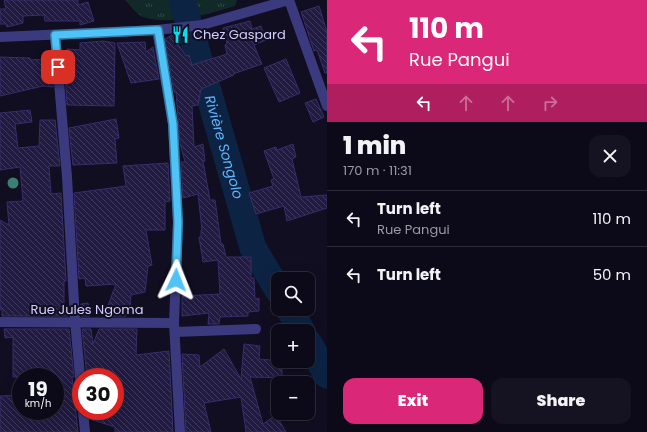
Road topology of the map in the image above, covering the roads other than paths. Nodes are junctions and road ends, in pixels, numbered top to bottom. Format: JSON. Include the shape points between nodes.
{"nodes":[{"id":1,"x":289,"y":0,"type":"edge"},
{"id":2,"x":158,"y":30,"type":"junction"},
{"id":3,"x":55,"y":35,"type":"junction"},
{"id":4,"x":0,"y":37,"type":"edge"},
{"id":5,"x":327,"y":106,"type":"edge"},
{"id":6,"x":74,"y":321,"type":"junction"},
{"id":7,"x":0,"y":322,"type":"edge"},
{"id":8,"x":174,"y":327,"type":"junction"},
{"id":9,"x":256,"y":329,"type":"dead end"},
{"id":10,"x":79,"y":368,"type":"edge"},
{"id":11,"x":84,"y":420,"type":"edge"},
{"id":12,"x":86,"y":432,"type":"edge"},
{"id":13,"x":180,"y":432,"type":"edge"}],
"edges":[{"from":1,"to":2,"type":"street","via":[[202,25]]},
{"from":1,"to":5,"type":"street"},
{"from":2,"to":3,"type":"street"},
{"from":2,"to":8,"type":"street","via":[[173,124],[178,222]]},
{"from":3,"to":4,"type":"street"},
{"from":3,"to":6,"type":"street","via":[[67,177]]},
{"from":6,"to":7,"type":"street","name":"Rue Jules Ngoma"},
{"from":6,"to":8,"type":"street","name":"Rue Jules Ngoma"},
{"from":6,"to":10,"type":"street"},
{"from":8,"to":9,"type":"street","name":"Rue Jules Ngoma"},
{"from":8,"to":13,"type":"street"},
{"from":11,"to":12,"type":"street"}]}
